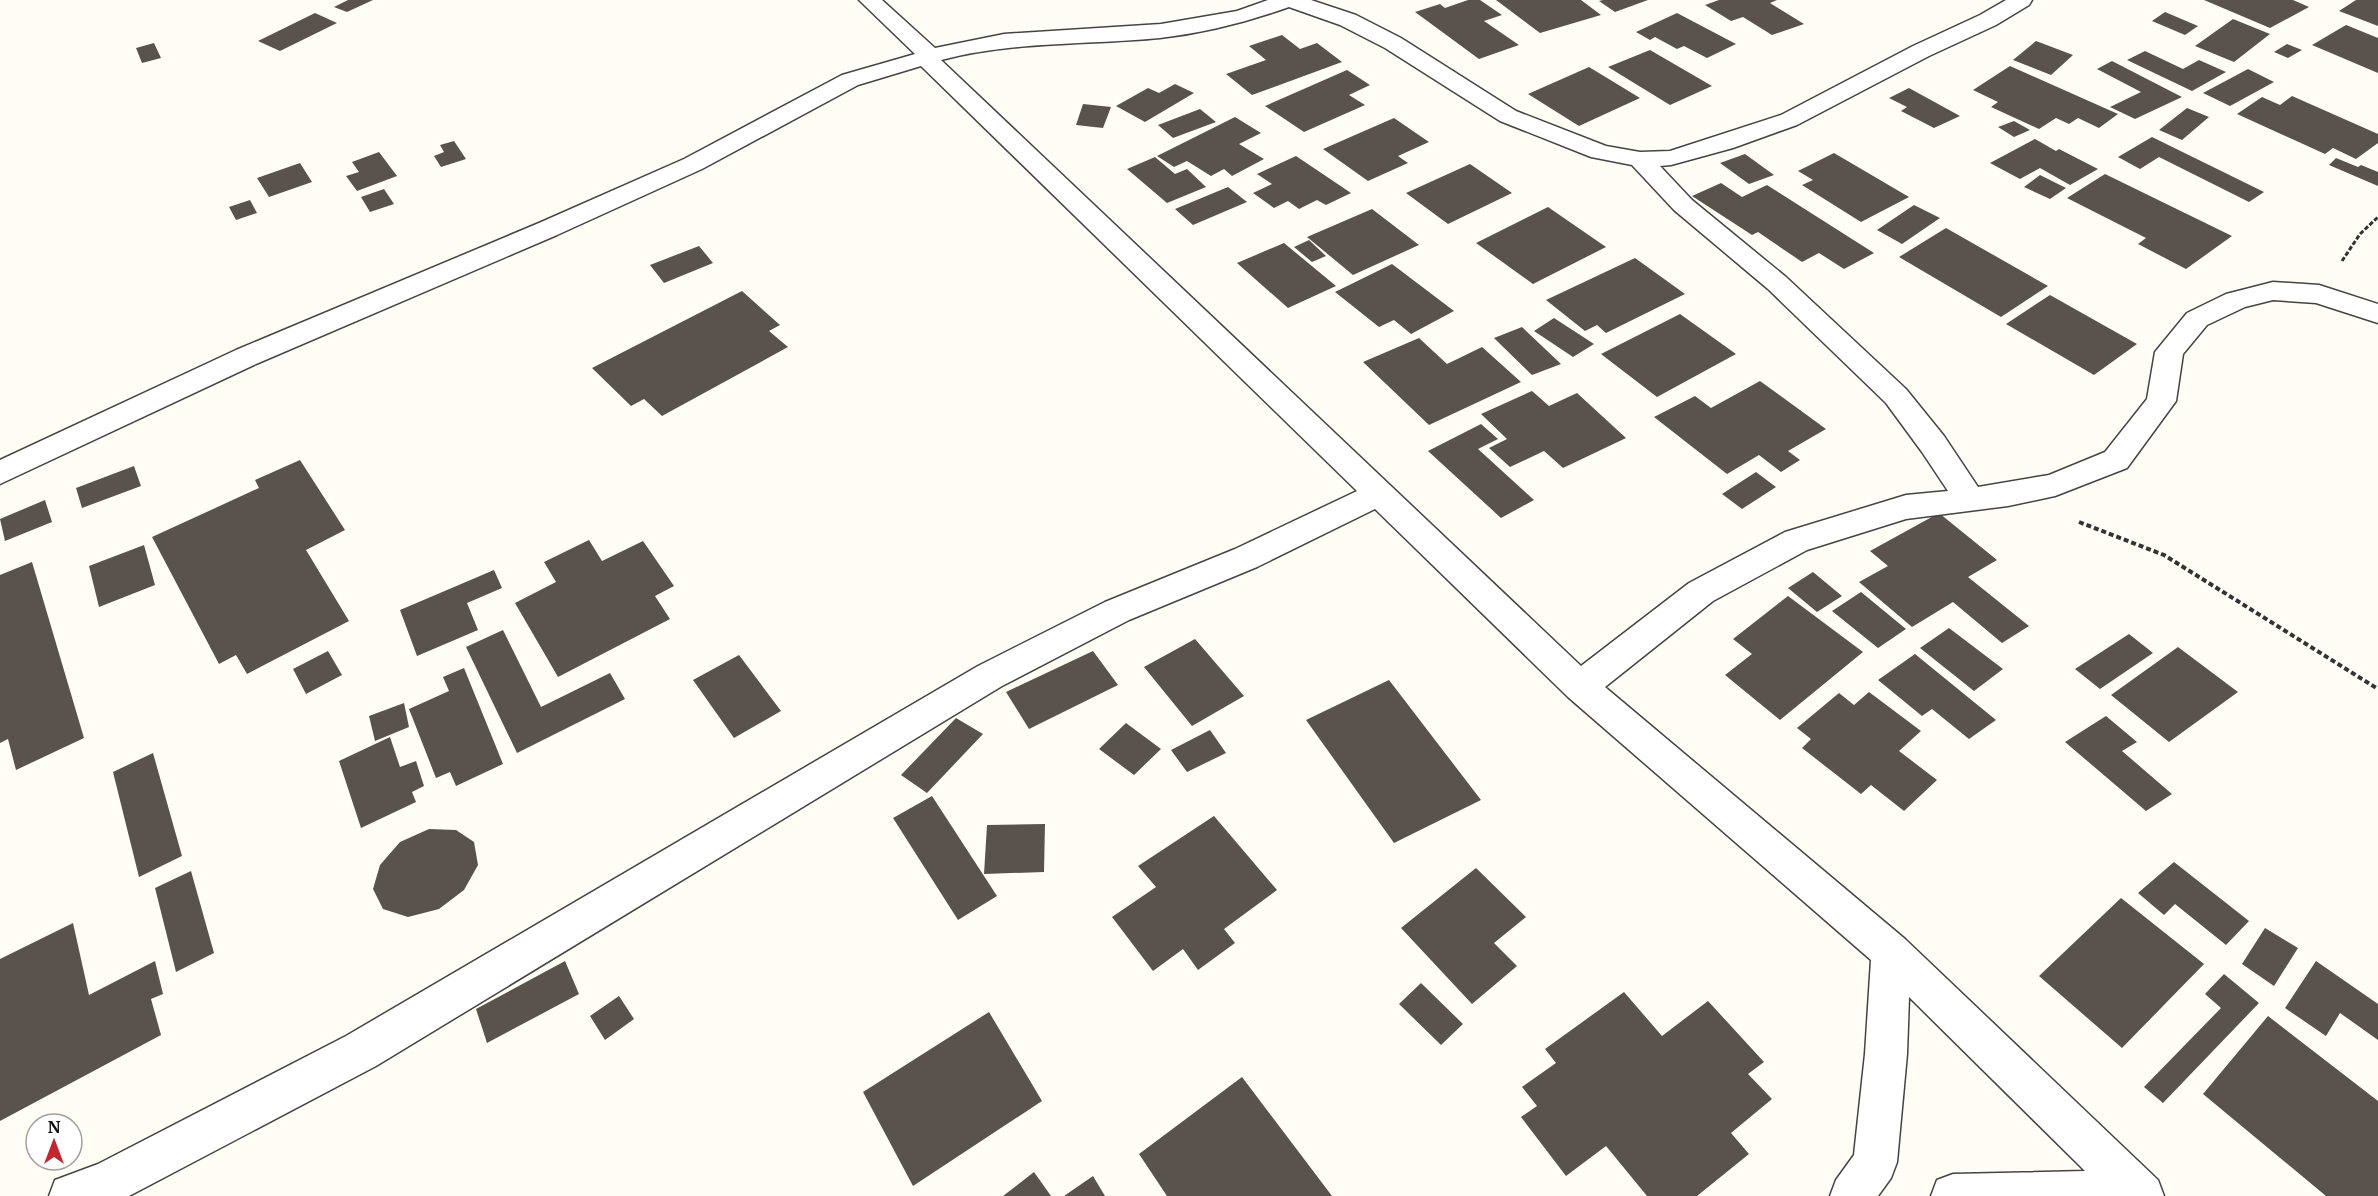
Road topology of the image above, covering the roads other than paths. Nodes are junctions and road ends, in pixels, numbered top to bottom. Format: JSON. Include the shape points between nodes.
{"nodes":[{"id":1,"x":870,"y":0,"type":"edge"},
{"id":2,"x":1289,"y":0,"type":"edge"},
{"id":3,"x":2021,"y":0,"type":"edge"},
{"id":4,"x":928,"y":56,"type":"junction"},
{"id":5,"x":1640,"y":159,"type":"junction"},
{"id":6,"x":2378,"y":314,"type":"edge"},
{"id":7,"x":0,"y":473,"type":"edge"},
{"id":8,"x":1378,"y":494,"type":"junction"},
{"id":9,"x":1970,"y":500,"type":"junction"},
{"id":10,"x":1580,"y":687,"type":"junction"},
{"id":11,"x":1891,"y":952,"type":"junction"},
{"id":12,"x":2140,"y":1194,"type":"edge"},
{"id":13,"x":72,"y":1196,"type":"edge"},
{"id":14,"x":1852,"y":1196,"type":"edge"},
{"id":15,"x":1953,"y":1196,"type":"edge"}],
"edges":[{"from":1,"to":4,"type":"street"},
{"from":2,"to":4,"type":"street","via":[[1200,25],[1023,39]]},
{"from":2,"to":5,"type":"street","via":[[1348,20],[1393,43],[1508,116],[1600,152]]},
{"from":3,"to":5,"type":"street","via":[[1789,120],[1671,158]]},
{"from":4,"to":7,"type":"street","via":[[850,80],[693,164],[246,357]]},
{"from":4,"to":8,"type":"street"},
{"from":5,"to":9,"type":"street","via":[[1683,205],[1777,283],[1896,396]]},
{"from":6,"to":9,"type":"street","via":[[2319,294],[2273,291],[2236,300],[2196,319],[2169,352],[2161,401],[2116,460],[2055,485]]},
{"from":8,"to":10,"type":"street"},
{"from":8,"to":13,"type":"street","via":[[1246,558],[1117,611],[990,676],[361,1051],[108,1183]]},
{"from":9,"to":10,"type":"street","via":[[1906,507],[1796,541],[1701,592]]},
{"from":10,"to":11,"type":"street"},
{"from":11,"to":12,"type":"street"},
{"from":11,"to":14,"type":"street","via":[[1875,1162]]},
{"from":12,"to":15,"type":"street"}]}
